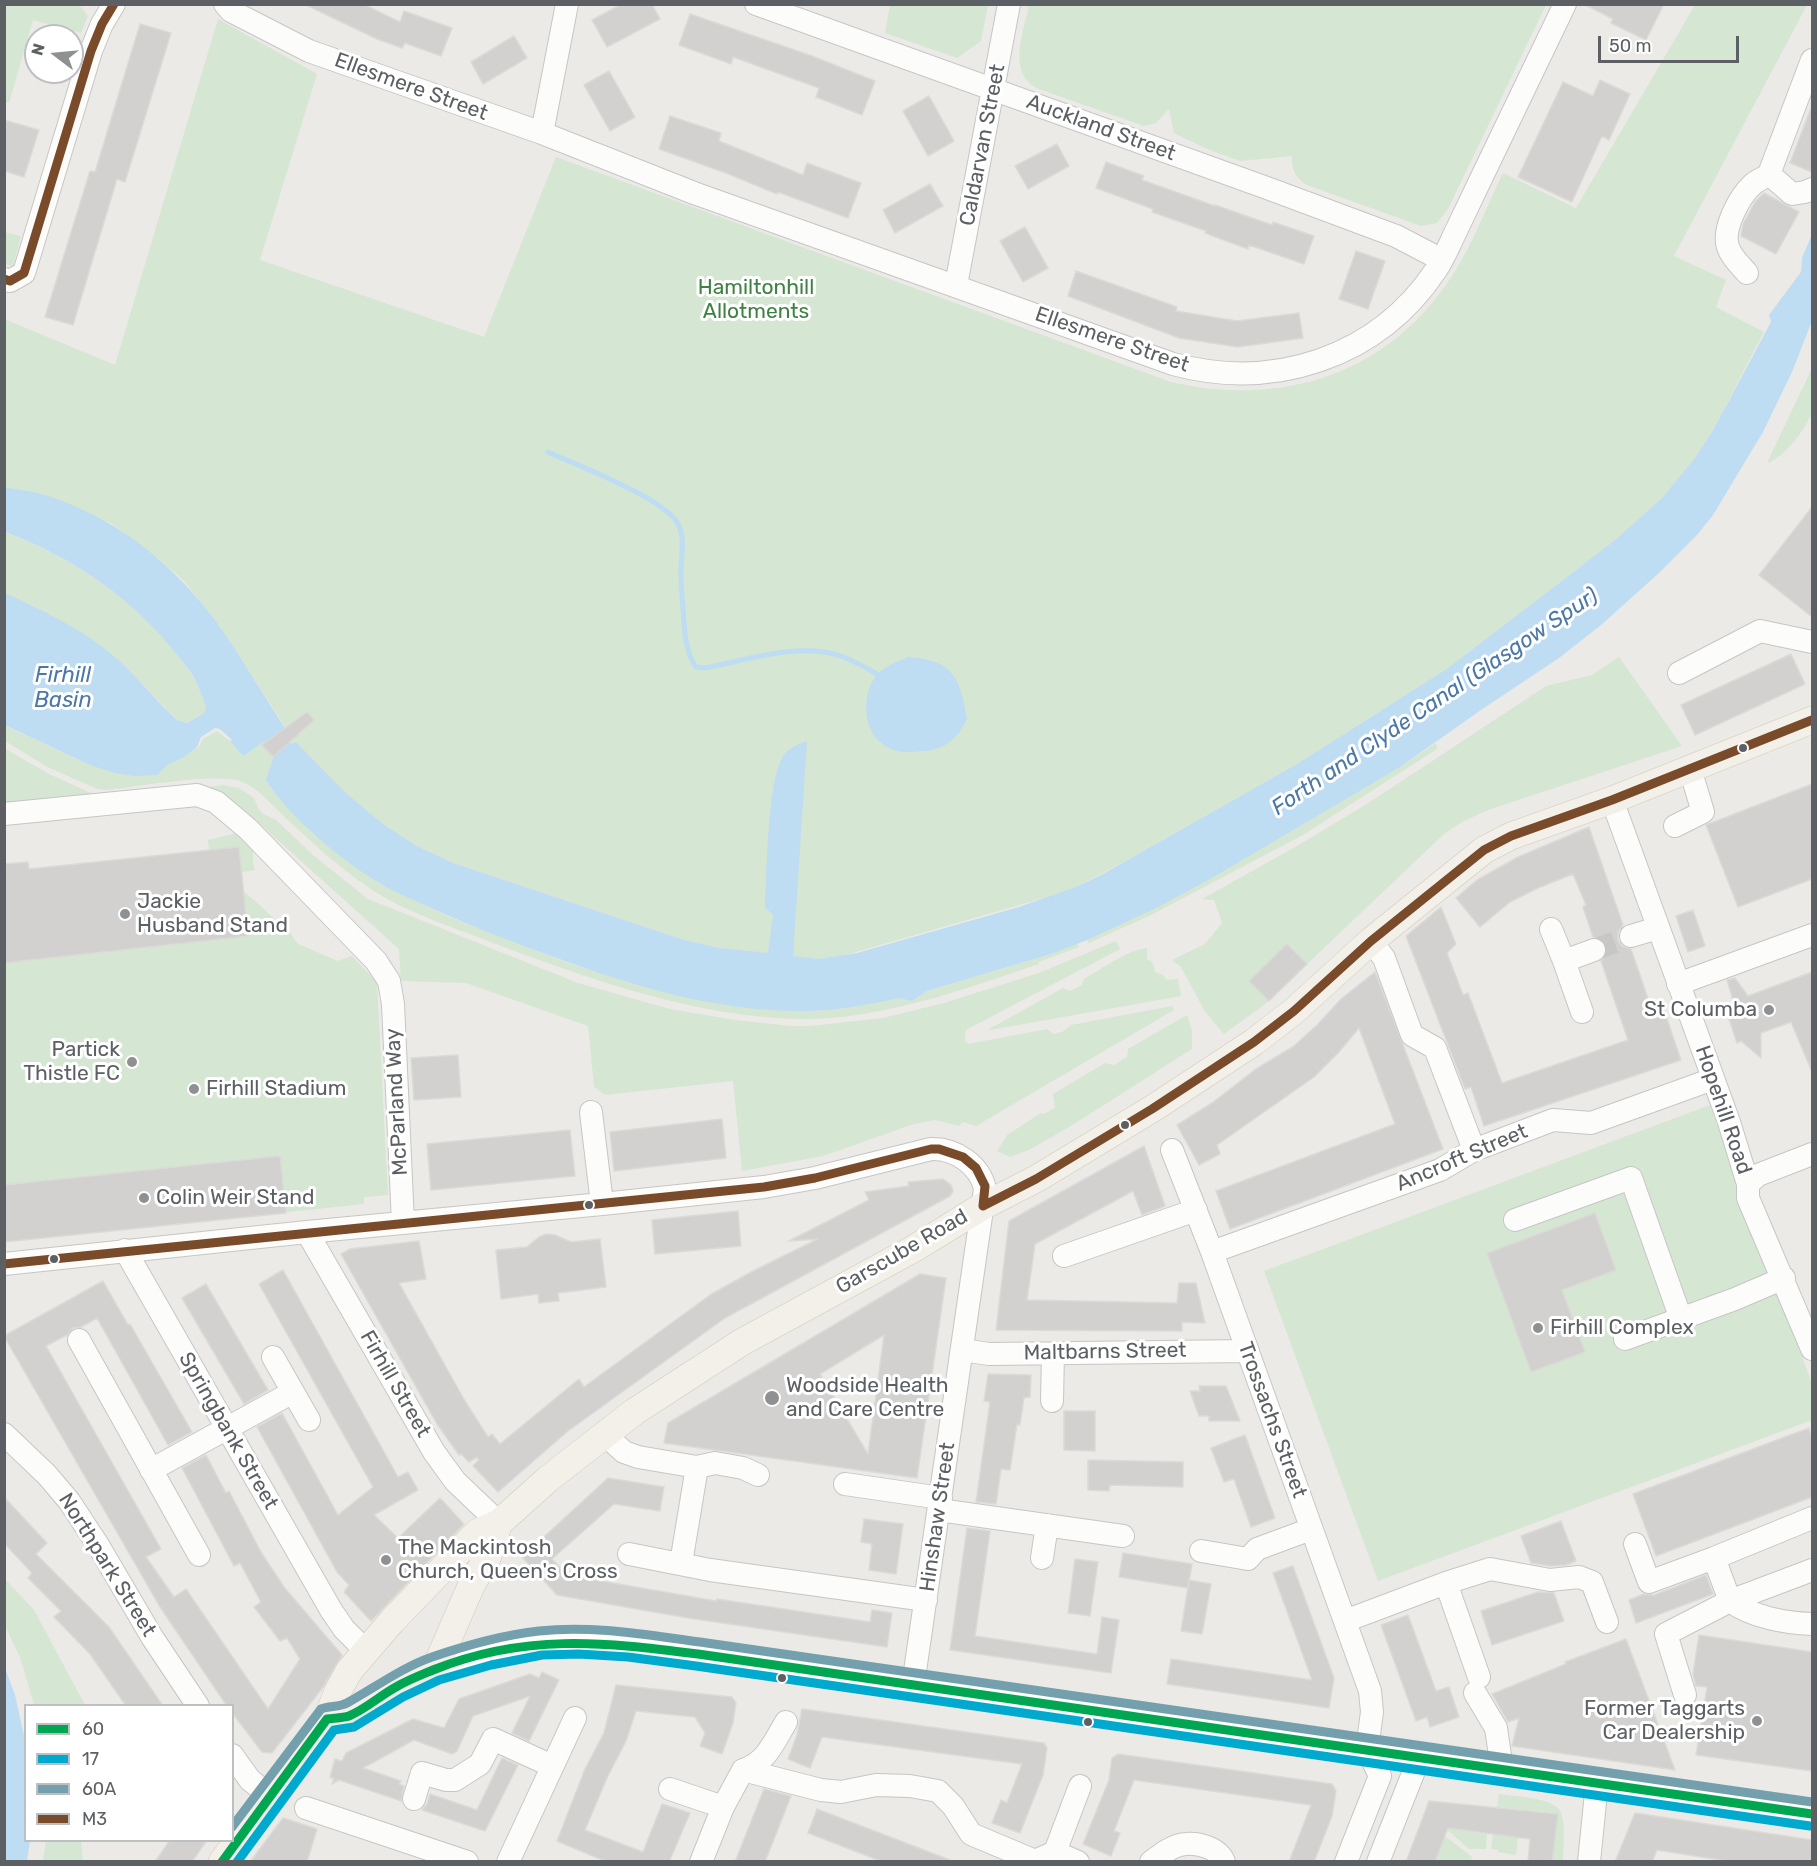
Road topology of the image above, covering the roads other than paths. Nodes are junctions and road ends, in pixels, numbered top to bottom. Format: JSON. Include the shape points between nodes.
{"nodes":[{"id":1,"x":114,"y":4,"type":"edge"},
{"id":2,"x":225,"y":4,"type":"edge"},
{"id":3,"x":567,"y":4,"type":"edge"},
{"id":4,"x":756,"y":4,"type":"edge"},
{"id":5,"x":1009,"y":4,"type":"edge"},
{"id":6,"x":1565,"y":4,"type":"edge"},
{"id":7,"x":786,"y":10,"type":"edge"},
{"id":8,"x":1812,"y":60,"type":"edge"},
{"id":9,"x":993,"y":89,"type":"junction"},
{"id":10,"x":542,"y":134,"type":"junction"},
{"id":11,"x":1769,"y":174,"type":"junction"},
{"id":12,"x":1812,"y":189,"type":"edge"},
{"id":13,"x":1442,"y":260,"type":"junction"},
{"id":14,"x":1747,"y":273,"type":"dead end"},
{"id":15,"x":4,"y":279,"type":"edge"},
{"id":16,"x":956,"y":285,"type":"junction"},
{"id":17,"x":1812,"y":642,"type":"edge"},
{"id":18,"x":1679,"y":673,"type":"dead end"},
{"id":19,"x":1812,"y":720,"type":"edge"},
{"id":20,"x":1690,"y":769,"type":"junction"},
{"id":21,"x":1612,"y":800,"type":"junction"},
{"id":22,"x":4,"y":814,"type":"edge"},
{"id":23,"x":1675,"y":826,"type":"dead end"},
{"id":24,"x":1658,"y":927,"type":"junction"},
{"id":25,"x":1551,"y":929,"type":"dead end"},
{"id":26,"x":1812,"y":935,"type":"edge"},
{"id":27,"x":1630,"y":936,"type":"tunnel mouth"},
{"id":28,"x":1371,"y":941,"type":"junction"},
{"id":29,"x":1594,"y":950,"type":"tunnel mouth"},
{"id":30,"x":1564,"y":961,"type":"junction"},
{"id":31,"x":1678,"y":984,"type":"junction"},
{"id":32,"x":1582,"y":1012,"type":"dead end"},
{"id":33,"x":1713,"y":1079,"type":"junction"},
{"id":34,"x":591,"y":1112,"type":"dead end"},
{"id":35,"x":1172,"y":1150,"type":"dead end"},
{"id":36,"x":1474,"y":1150,"type":"junction"},
{"id":37,"x":1812,"y":1154,"type":"edge"},
{"id":38,"x":1748,"y":1184,"type":"junction"},
{"id":39,"x":602,"y":1204,"type":"junction"},
{"id":40,"x":983,"y":1206,"type":"junction"},
{"id":41,"x":1196,"y":1210,"type":"junction"},
{"id":42,"x":1515,"y":1220,"type":"dead end"},
{"id":43,"x":403,"y":1223,"type":"junction"},
{"id":44,"x":307,"y":1232,"type":"junction"},
{"id":45,"x":125,"y":1250,"type":"junction"},
{"id":46,"x":1212,"y":1252,"type":"junction"},
{"id":47,"x":1064,"y":1256,"type":"dead end"},
{"id":48,"x":4,"y":1264,"type":"edge"},
{"id":49,"x":1784,"y":1278,"type":"junction"},
{"id":50,"x":1681,"y":1318,"type":"junction"},
{"id":51,"x":1625,"y":1339,"type":"dead end"},
{"id":52,"x":80,"y":1340,"type":"dead end"},
{"id":53,"x":1812,"y":1349,"type":"edge"},
{"id":54,"x":962,"y":1350,"type":"junction"},
{"id":55,"x":1248,"y":1351,"type":"junction"},
{"id":56,"x":1053,"y":1353,"type":"junction"},
{"id":57,"x":273,"y":1357,"type":"dead end"},
{"id":58,"x":292,"y":1392,"type":"junction"},
{"id":59,"x":1053,"y":1401,"type":"dead end"},
{"id":60,"x":309,"y":1420,"type":"dead end"},
{"id":61,"x":226,"y":1429,"type":"junction"},
{"id":62,"x":4,"y":1434,"type":"edge"},
{"id":63,"x":604,"y":1434,"type":"junction"},
{"id":64,"x":697,"y":1467,"type":"junction"},
{"id":65,"x":151,"y":1470,"type":"junction"},
{"id":66,"x":758,"y":1475,"type":"dead end"},
{"id":67,"x":845,"y":1485,"type":"dead end"},
{"id":68,"x":940,"y":1504,"type":"junction"},
{"id":69,"x":1812,"y":1518,"type":"edge"},
{"id":70,"x":500,"y":1523,"type":"junction"},
{"id":71,"x":1047,"y":1525,"type":"junction"},
{"id":72,"x":1311,"y":1529,"type":"junction"},
{"id":73,"x":1123,"y":1536,"type":"dead end"},
{"id":74,"x":1635,"y":1544,"type":"dead end"},
{"id":75,"x":1201,"y":1551,"type":"dead end"},
{"id":76,"x":629,"y":1554,"type":"dead end"},
{"id":77,"x":199,"y":1555,"type":"dead end"},
{"id":78,"x":1041,"y":1558,"type":"dead end"},
{"id":79,"x":1714,"y":1558,"type":"junction"},
{"id":80,"x":681,"y":1563,"type":"junction"},
{"id":81,"x":1812,"y":1570,"type":"edge"},
{"id":82,"x":1446,"y":1583,"type":"junction"},
{"id":83,"x":926,"y":1600,"type":"junction"},
{"id":84,"x":1731,"y":1601,"type":"junction"},
{"id":85,"x":1345,"y":1621,"type":"junction"},
{"id":86,"x":1607,"y":1622,"type":"dead end"},
{"id":87,"x":1812,"y":1624,"type":"edge"},
{"id":88,"x":367,"y":1640,"type":"junction"},
{"id":89,"x":435,"y":1669,"type":"junction"},
{"id":90,"x":913,"y":1685,"type":"junction"},
{"id":91,"x":1685,"y":1695,"type":"dead end"},
{"id":92,"x":197,"y":1704,"type":"edge"},
{"id":93,"x":574,"y":1718,"type":"dead end"},
{"id":94,"x":327,"y":1719,"type":"junction"},
{"id":95,"x":786,"y":1722,"type":"dead end"},
{"id":96,"x":1367,"y":1749,"type":"junction"},
{"id":97,"x":1420,"y":1756,"type":"junction"},
{"id":98,"x":234,"y":1758,"type":"edge"},
{"id":99,"x":552,"y":1766,"type":"junction"},
{"id":100,"x":1502,"y":1769,"type":"junction"},
{"id":101,"x":743,"y":1770,"type":"junction"},
{"id":102,"x":1597,"y":1783,"type":"junction"},
{"id":103,"x":1080,"y":1786,"type":"dead end"},
{"id":104,"x":670,"y":1789,"type":"dead end"},
{"id":105,"x":269,"y":1795,"type":"junction"},
{"id":106,"x":414,"y":1799,"type":"dead end"},
{"id":107,"x":723,"y":1807,"type":"junction"},
{"id":108,"x":306,"y":1808,"type":"dead end"},
{"id":109,"x":1812,"y":1814,"type":"edge"},
{"id":110,"x":1042,"y":1858,"type":"edge"},
{"id":111,"x":222,"y":1862,"type":"edge"},
{"id":112,"x":467,"y":1862,"type":"edge"},
{"id":113,"x":508,"y":1862,"type":"edge"},
{"id":114,"x":701,"y":1862,"type":"edge"},
{"id":115,"x":1078,"y":1862,"type":"edge"},
{"id":116,"x":1150,"y":1862,"type":"edge"},
{"id":117,"x":1224,"y":1862,"type":"edge"},
{"id":118,"x":1346,"y":1862,"type":"edge"},
{"id":119,"x":1378,"y":1862,"type":"edge"},
{"id":120,"x":1589,"y":1862,"type":"edge"}],
"edges":[{"from":1,"to":15,"type":"street","via":[[91,51],[24,273],[10,281]]},
{"from":2,"to":10,"type":"street","name":"Ellesmere Street","via":[[231,11],[309,51]]},
{"from":3,"to":10,"type":"street"},
{"from":4,"to":7,"type":"street","name":"Auckland Street"},
{"from":5,"to":9,"type":"street","name":"Caldarvan Street"},
{"from":6,"to":13,"type":"street","name":"Ellesmere Street"},
{"from":7,"to":9,"type":"street","name":"Auckland Street"},
{"from":8,"to":11,"type":"street"},
{"from":9,"to":13,"type":"street","name":"Auckland Street","via":[[1396,236]]},
{"from":9,"to":16,"type":"street","name":"Caldarvan Street"},
{"from":10,"to":16,"type":"street","name":"Ellesmere Street","via":[[694,193]]},
{"from":11,"to":12,"type":"street","via":[[1792,194]]},
{"from":11,"to":14,"type":"street","via":[[1746,192],[1727,228],[1729,251]]},
{"from":13,"to":16,"type":"street","name":"Ellesmere Street","via":[[1413,299],[1349,348],[1299,367],[1241,374],[1173,364]]},
{"from":17,"to":18,"type":"street","via":[[1760,631]]},
{"from":19,"to":20,"type":"main road","name":"Garscube Road"},
{"from":20,"to":21,"type":"main road","name":"Garscube Road"},
{"from":20,"to":23,"type":"street","via":[[1702,812]]},
{"from":21,"to":24,"type":"street","name":"Hopehill Road"},
{"from":21,"to":28,"type":"main road","name":"Garscube Road","via":[[1511,836],[1484,850]]},
{"from":22,"to":43,"type":"street","name":"McParland Way","via":[[190,794],[204,796],[220,805],[256,838],[376,961],[389,981],[393,1004]]},
{"from":24,"to":27,"type":"street"},
{"from":24,"to":31,"type":"street","name":"Hopehill Road"},
{"from":25,"to":30,"type":"street"},
{"from":26,"to":31,"type":"street"},
{"from":28,"to":36,"type":"street","via":[[1384,958],[1412,1035],[1435,1048]]},
{"from":28,"to":40,"type":"main road","name":"Garscube Road","via":[[1254,1042],[1143,1115]]},
{"from":29,"to":30,"type":"street"},
{"from":30,"to":32,"type":"street"},
{"from":31,"to":33,"type":"street","name":"Hopehill Road"},
{"from":33,"to":36,"type":"street","name":"Ancroft Street","via":[[1591,1123],[1552,1120]]},
{"from":33,"to":38,"type":"street","name":"Hopehill Road"},
{"from":34,"to":39,"type":"street"},
{"from":35,"to":41,"type":"street","name":"Trossachs Street"},
{"from":36,"to":46,"type":"street","name":"Ancroft Street","via":[[1440,1170]]},
{"from":37,"to":38,"type":"street","via":[[1758,1175]]},
{"from":38,"to":49,"type":"street","name":"Hopehill Road","via":[[1748,1198]]},
{"from":39,"to":40,"type":"street","name":"Hinshaw Street","via":[[781,1184],[920,1150],[941,1149],[964,1159],[981,1178],[985,1189]]},
{"from":39,"to":43,"type":"street","name":"Hinshaw Street"},
{"from":40,"to":54,"type":"street","name":"Hinshaw Street"},
{"from":40,"to":63,"type":"main road","name":"Garscube Road","via":[[915,1248],[742,1342]]},
{"from":41,"to":46,"type":"street","name":"Trossachs Street"},
{"from":41,"to":47,"type":"street"},
{"from":42,"to":50,"type":"street","via":[[1631,1178]]},
{"from":43,"to":44,"type":"street","name":"Hinshaw Street"},
{"from":44,"to":45,"type":"street","name":"Hinshaw Street"},
{"from":44,"to":70,"type":"street","name":"Firhill Street","via":[[434,1452],[455,1481]]},
{"from":45,"to":48,"type":"street","name":"Hinshaw Street"},
{"from":45,"to":61,"type":"street","name":"Springbank Street"},
{"from":46,"to":55,"type":"street","name":"Trossachs Street"},
{"from":49,"to":50,"type":"street"},
{"from":49,"to":53,"type":"street","name":"Hopehill Road"},
{"from":50,"to":51,"type":"street"},
{"from":52,"to":65,"type":"street"},
{"from":54,"to":56,"type":"street","name":"Maltbarns Street","via":[[989,1354]]},
{"from":54,"to":68,"type":"street","name":"Hinshaw Street"},
{"from":55,"to":56,"type":"street","name":"Maltbarns Street"},
{"from":55,"to":72,"type":"street","name":"Trossachs Street"},
{"from":56,"to":59,"type":"street"},
{"from":57,"to":58,"type":"street"},
{"from":58,"to":60,"type":"street"},
{"from":58,"to":61,"type":"street"},
{"from":61,"to":65,"type":"street"},
{"from":61,"to":88,"type":"street","name":"Springbank Street","via":[[332,1610]]},
{"from":62,"to":92,"type":"street","name":"Northpark Street","via":[[69,1501]]},
{"from":63,"to":64,"type":"street","via":[[632,1456]]},
{"from":63,"to":70,"type":"main road","name":"Garscube Road"},
{"from":64,"to":66,"type":"street","via":[[715,1463]]},
{"from":64,"to":80,"type":"street"},
{"from":65,"to":77,"type":"street"},
{"from":67,"to":68,"type":"street"},
{"from":68,"to":71,"type":"street"},
{"from":68,"to":83,"type":"street","name":"Hinshaw Street"},
{"from":69,"to":79,"type":"street"},
{"from":70,"to":88,"type":"main road","name":"Garscube Road","via":[[478,1532]]},
{"from":70,"to":89,"type":"main road","name":"Garscube Road"},
{"from":71,"to":73,"type":"street"},
{"from":71,"to":78,"type":"street"},
{"from":72,"to":75,"type":"street","via":[[1257,1549],[1248,1559]]},
{"from":72,"to":85,"type":"street","name":"Trossachs Street"},
{"from":74,"to":79,"type":"street","via":[[1649,1582]]},
{"from":76,"to":80,"type":"street"},
{"from":79,"to":84,"type":"street"},
{"from":80,"to":83,"type":"street"},
{"from":81,"to":84,"type":"street"},
{"from":82,"to":85,"type":"street"},
{"from":82,"to":86,"type":"street","via":[[1490,1569],[1543,1580],[1579,1577],[1592,1582]]},
{"from":82,"to":100,"type":"street","via":[[1477,1685],[1496,1728]]},
{"from":83,"to":90,"type":"street","name":"Hinshaw Street"},
{"from":84,"to":87,"type":"street","via":[[1744,1611]]},
{"from":84,"to":91,"type":"street","via":[[1666,1634]]},
{"from":85,"to":96,"type":"street","name":"Trossachs Street","via":[[1370,1691],[1372,1712]]},
{"from":88,"to":94,"type":"main road","name":"Garscube Road"},
{"from":89,"to":90,"type":"street","via":[[506,1649],[579,1642]]},
{"from":89,"to":94,"type":"main road","via":[[349,1716]]},
{"from":90,"to":96,"type":"street"},
{"from":93,"to":99,"type":"street"},
{"from":94,"to":105,"type":"main road","name":"Garscube Road"},
{"from":95,"to":101,"type":"street","via":[[764,1758]]},
{"from":96,"to":97,"type":"street"},
{"from":96,"to":118,"type":"street","via":[[1380,1776]]},
{"from":97,"to":100,"type":"street"},
{"from":97,"to":119,"type":"street"},
{"from":98,"to":105,"type":"street","via":[[250,1780]]},
{"from":99,"to":106,"type":"street","via":[[493,1739],[480,1764],[455,1780],[422,1773]]},
{"from":99,"to":113,"type":"street"},
{"from":100,"to":102,"type":"street"},
{"from":101,"to":107,"type":"street"},
{"from":101,"to":110,"type":"street","via":[[821,1790],[841,1792],[876,1785],[938,1791],[971,1834]]},
{"from":102,"to":109,"type":"street"},
{"from":102,"to":120,"type":"street"},
{"from":103,"to":110,"type":"street"},
{"from":104,"to":107,"type":"street"},
{"from":105,"to":111,"type":"main road","name":"Garscube Road"},
{"from":107,"to":114,"type":"street"},
{"from":108,"to":112,"type":"street"},
{"from":110,"to":115,"type":"street"},
{"from":116,"to":117,"type":"street","via":[[1185,1843],[1211,1848]]}]}
